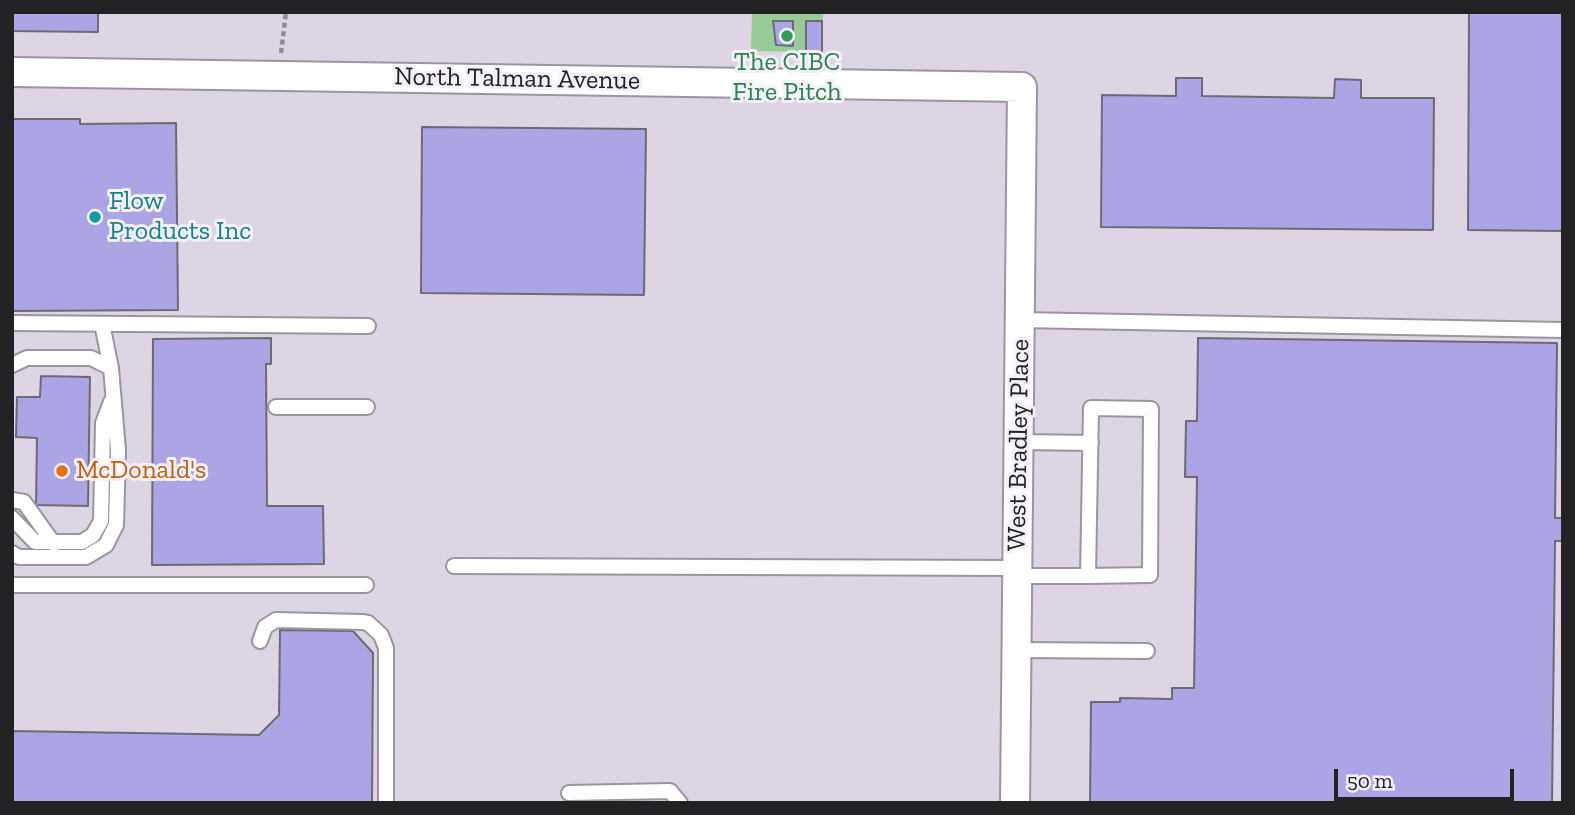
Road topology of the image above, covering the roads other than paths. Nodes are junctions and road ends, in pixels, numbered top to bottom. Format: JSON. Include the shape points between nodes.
{"nodes":[{"id":1,"x":12,"y":72,"type":"edge"},
{"id":2,"x":1022,"y":86,"type":"joint"},
{"id":3,"x":1020,"y":320,"type":"junction"},
{"id":4,"x":12,"y":323,"type":"edge"},
{"id":5,"x":102,"y":324,"type":"junction"},
{"id":6,"x":368,"y":326,"type":"dead end"},
{"id":7,"x":1563,"y":330,"type":"edge"},
{"id":8,"x":12,"y":365,"type":"edge"},
{"id":9,"x":111,"y":368,"type":"junction"},
{"id":10,"x":113,"y":398,"type":"junction"},
{"id":11,"x":276,"y":407,"type":"dead end"},
{"id":12,"x":367,"y":407,"type":"dead end"},
{"id":13,"x":1019,"y":442,"type":"junction"},
{"id":14,"x":1091,"y":443,"type":"junction"},
{"id":15,"x":12,"y":500,"type":"edge"},
{"id":16,"x":12,"y":518,"type":"edge"},
{"id":17,"x":54,"y":544,"type":"junction"},
{"id":18,"x":12,"y":553,"type":"edge"},
{"id":19,"x":454,"y":565,"type":"dead end"},
{"id":20,"x":1018,"y":572,"type":"junction"},
{"id":21,"x":1088,"y":576,"type":"junction"},
{"id":22,"x":12,"y":584,"type":"edge"},
{"id":23,"x":366,"y":585,"type":"dead end"},
{"id":24,"x":260,"y":641,"type":"dead end"},
{"id":25,"x":1017,"y":650,"type":"junction"},
{"id":26,"x":1147,"y":650,"type":"dead end"},
{"id":27,"x":569,"y":793,"type":"dead end"},
{"id":28,"x":386,"y":803,"type":"edge"},
{"id":29,"x":680,"y":803,"type":"edge"},
{"id":30,"x":1015,"y":803,"type":"edge"}],
"edges":[{"from":1,"to":2,"type":"street","name":"North Talman Avenue"},
{"from":2,"to":3,"type":"street","name":"West Bradley Place"},
{"from":3,"to":7,"type":"lane"},
{"from":3,"to":13,"type":"street","name":"West Bradley Place"},
{"from":4,"to":5,"type":"lane"},
{"from":5,"to":6,"type":"lane"},
{"from":5,"to":9,"type":"lane"},
{"from":8,"to":9,"type":"lane","via":[[27,358],[91,358]]},
{"from":9,"to":10,"type":"lane"},
{"from":10,"to":17,"type":"lane","via":[[103,423],[101,521],[82,542]]},
{"from":10,"to":18,"type":"lane","via":[[118,450],[116,525],[106,545],[86,557],[19,557]]},
{"from":11,"to":12,"type":"lane"},
{"from":13,"to":14,"type":"lane"},
{"from":13,"to":20,"type":"street","name":"West Bradley Place"},
{"from":14,"to":21,"type":"lane"},
{"from":14,"to":21,"type":"lane","via":[[1091,408],[1151,409],[1150,575]]},
{"from":15,"to":17,"type":"lane","via":[[23,502]]},
{"from":16,"to":17,"type":"lane","via":[[35,542]]},
{"from":19,"to":20,"type":"lane"},
{"from":20,"to":21,"type":"lane"},
{"from":20,"to":25,"type":"street","name":"West Bradley Place"},
{"from":22,"to":23,"type":"lane"},
{"from":24,"to":28,"type":"lane","via":[[265,627],[276,620],[362,622],[381,635],[386,648]]},
{"from":25,"to":26,"type":"lane"},
{"from":25,"to":30,"type":"street","name":"West Bradley Place"},
{"from":27,"to":29,"type":"lane","via":[[670,791]]}]}
